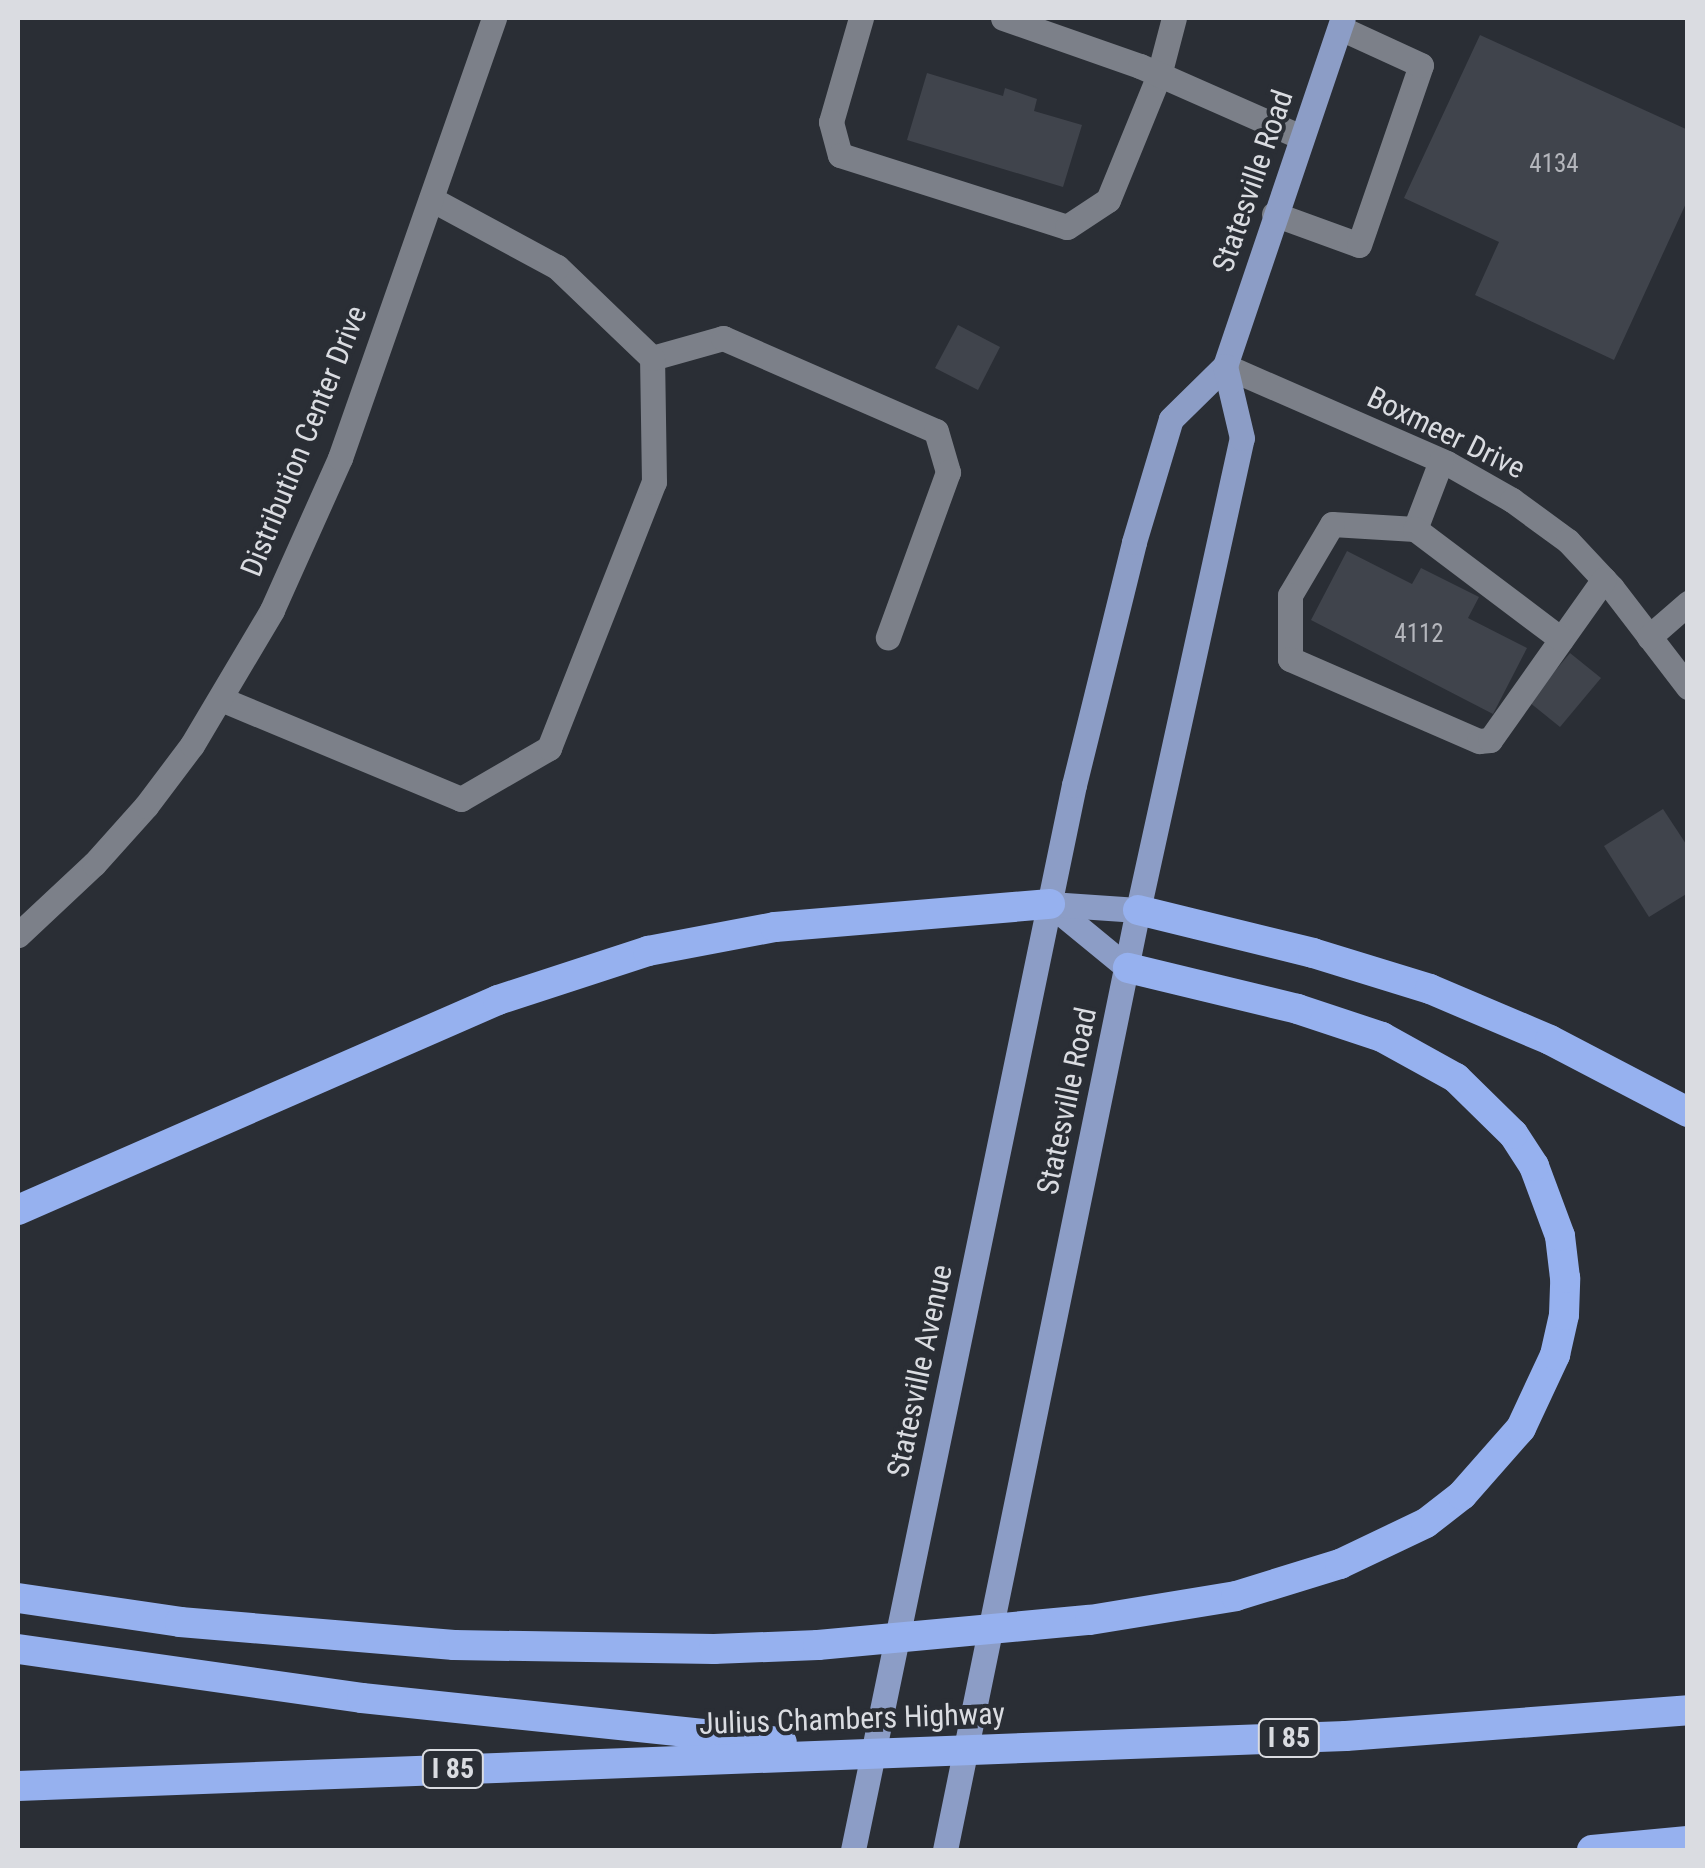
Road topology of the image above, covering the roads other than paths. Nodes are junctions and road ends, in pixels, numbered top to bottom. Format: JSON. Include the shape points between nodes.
{"nodes":[{"id":1,"x":494,"y":18,"type":"edge"},
{"id":2,"x":1004,"y":18,"type":"edge"},
{"id":3,"x":1174,"y":18,"type":"edge"},
{"id":4,"x":855,"y":19,"type":"edge"},
{"id":5,"x":1341,"y":23,"type":"edge"},
{"id":6,"x":1160,"y":75,"type":"junction"},
{"id":7,"x":1301,"y":137,"type":"junction"},
{"id":8,"x":431,"y":199,"type":"junction"},
{"id":9,"x":1274,"y":214,"type":"junction"},
{"id":10,"x":652,"y":358,"type":"junction"},
{"id":11,"x":1225,"y":366,"type":"junction"},
{"id":12,"x":1442,"y":462,"type":"junction"},
{"id":13,"x":1415,"y":529,"type":"junction"},
{"id":14,"x":1604,"y":579,"type":"junction"},
{"id":15,"x":1688,"y":603,"type":"edge"},
{"id":16,"x":888,"y":637,"type":"dead end"},
{"id":17,"x":1650,"y":638,"type":"junction"},
{"id":18,"x":1561,"y":639,"type":"junction"},
{"id":19,"x":1688,"y":687,"type":"edge"},
{"id":20,"x":221,"y":700,"type":"junction"},
{"id":21,"x":1050,"y":904,"type":"junction"},
{"id":22,"x":1138,"y":910,"type":"junction"},
{"id":23,"x":18,"y":934,"type":"edge"},
{"id":24,"x":1128,"y":968,"type":"junction"},
{"id":25,"x":1688,"y":1112,"type":"edge"},
{"id":26,"x":18,"y":1210,"type":"edge"},
{"id":27,"x":18,"y":1598,"type":"edge"},
{"id":28,"x":18,"y":1649,"type":"edge"},
{"id":29,"x":1688,"y":1710,"type":"edge"},
{"id":30,"x":889,"y":1753,"type":"junction"},
{"id":31,"x":18,"y":1786,"type":"edge"},
{"id":32,"x":1688,"y":1842,"type":"edge"},
{"id":33,"x":853,"y":1850,"type":"edge"},
{"id":34,"x":944,"y":1850,"type":"edge"},
{"id":35,"x":1592,"y":1850,"type":"edge"}],
"edges":[{"from":1,"to":8,"type":"street","name":"Distribution Center Drive"},
{"from":2,"to":6,"type":"street"},
{"from":3,"to":6,"type":"street"},
{"from":4,"to":6,"type":"street","via":[[831,122],[840,155],[1067,228],[1108,200]]},
{"from":5,"to":7,"type":"main road","name":"Statesville Road"},
{"from":5,"to":9,"type":"street","via":[[1421,65],[1359,245]]},
{"from":6,"to":7,"type":"street"},
{"from":7,"to":9,"type":"main road","name":"Statesville Road"},
{"from":8,"to":10,"type":"street","via":[[557,267]]},
{"from":8,"to":20,"type":"street","name":"Distribution Center Drive","via":[[308,535]]},
{"from":9,"to":11,"type":"main road","name":"Statesville Road"},
{"from":10,"to":16,"type":"street","via":[[723,338],[936,431],[948,472]]},
{"from":10,"to":20,"type":"street","via":[[654,482],[549,748],[461,799]]},
{"from":11,"to":12,"type":"street","name":"Boxmeer Drive"},
{"from":11,"to":21,"type":"main road","name":"Statesville Road","via":[[1171,419],[1104,659]]},
{"from":11,"to":22,"type":"main road","name":"Statesville Road","via":[[1242,438]]},
{"from":12,"to":13,"type":"street"},
{"from":12,"to":14,"type":"street","name":"Boxmeer Drive","via":[[1512,500]]},
{"from":13,"to":18,"type":"street"},
{"from":13,"to":18,"type":"street","via":[[1332,524],[1290,594],[1290,660],[1478,741],[1490,740]]},
{"from":14,"to":17,"type":"street","name":"Boxmeer Drive"},
{"from":14,"to":18,"type":"street"},
{"from":15,"to":17,"type":"street"},
{"from":17,"to":19,"type":"street","name":"Boxmeer Drive"},
{"from":20,"to":23,"type":"street","name":"Distribution Center Drive","via":[[146,806]]},
{"from":21,"to":22,"type":"main road"},
{"from":21,"to":24,"type":"main road"},
{"from":21,"to":26,"type":"highway","via":[[775,926],[631,956],[498,1000]]},
{"from":21,"to":33,"type":"main road","name":"Statesville Avenue"},
{"from":22,"to":24,"type":"main road","name":"Statesville Road"},
{"from":22,"to":25,"type":"highway","via":[[1313,952],[1430,989],[1550,1040]]},
{"from":24,"to":27,"type":"highway","via":[[1298,1009],[1394,1043],[1456,1078],[1513,1134],[1534,1166],[1560,1236],[1566,1278],[1555,1355],[1512,1439],[1462,1495],[1426,1523],[1340,1564],[1236,1596],[1090,1620],[818,1645],[436,1644],[180,1622]]},
{"from":24,"to":34,"type":"main road","name":"Statesville Road"},
{"from":28,"to":30,"type":"highway","via":[[362,1698]]},
{"from":29,"to":30,"type":"highway","name":"Julius Chambers Highway","number":"I 85","via":[[1460,1730]]},
{"from":30,"to":31,"type":"highway","name":"Julius Chambers Highway","number":"I 85"},
{"from":32,"to":35,"type":"highway"}]}
